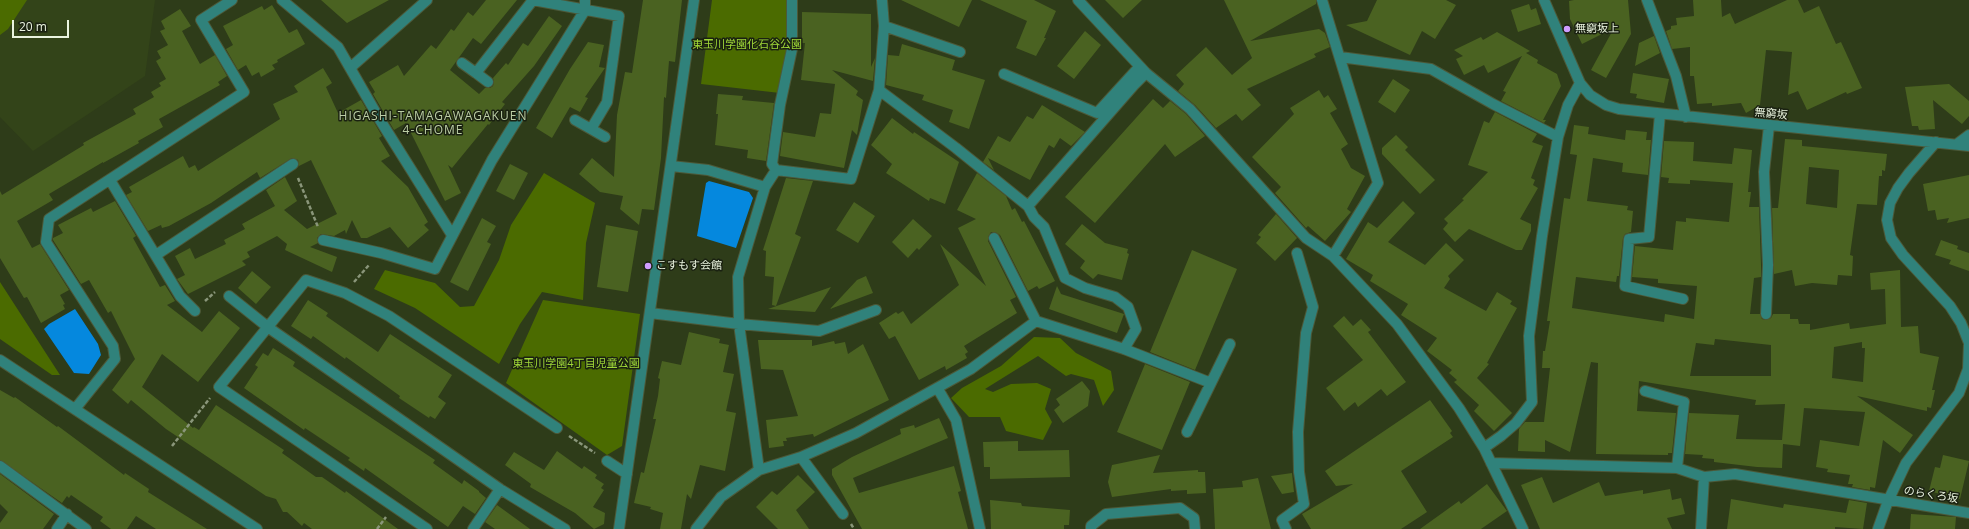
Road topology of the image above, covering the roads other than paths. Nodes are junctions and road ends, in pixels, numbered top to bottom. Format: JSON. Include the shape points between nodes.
{"nodes":[{"id":1,"x":232,"y":0,"type":"edge"},
{"id":2,"x":282,"y":0,"type":"edge"},
{"id":3,"x":427,"y":0,"type":"edge"},
{"id":4,"x":694,"y":0,"type":"edge"},
{"id":5,"x":792,"y":0,"type":"edge"},
{"id":6,"x":882,"y":0,"type":"edge"},
{"id":7,"x":1078,"y":0,"type":"edge"},
{"id":8,"x":1322,"y":0,"type":"edge"},
{"id":9,"x":1544,"y":0,"type":"edge"},
{"id":10,"x":1647,"y":0,"type":"edge"},
{"id":11,"x":585,"y":5,"type":"edge"},
{"id":12,"x":884,"y":26,"type":"junction"},
{"id":13,"x":960,"y":52,"type":"dead end"},
{"id":14,"x":1340,"y":57,"type":"junction"},
{"id":15,"x":462,"y":63,"type":"dead end"},
{"id":16,"x":350,"y":68,"type":"junction"},
{"id":17,"x":1143,"y":70,"type":"junction"},
{"id":18,"x":476,"y":73,"type":"junction"},
{"id":19,"x":1004,"y":74,"type":"dead end"},
{"id":20,"x":488,"y":82,"type":"dead end"},
{"id":21,"x":1580,"y":83,"type":"junction"},
{"id":22,"x":879,"y":90,"type":"junction"},
{"id":23,"x":1660,"y":114,"type":"junction"},
{"id":24,"x":1686,"y":117,"type":"junction"},
{"id":25,"x":575,"y":120,"type":"dead end"},
{"id":26,"x":1770,"y":126,"type":"junction"},
{"id":27,"x":591,"y":129,"type":"junction"},
{"id":28,"x":1969,"y":135,"type":"edge"},
{"id":29,"x":605,"y":137,"type":"dead end"},
{"id":30,"x":1558,"y":137,"type":"junction"},
{"id":31,"x":1936,"y":142,"type":"junction"},
{"id":32,"x":1957,"y":144,"type":"junction"},
{"id":33,"x":1969,"y":146,"type":"edge"},
{"id":34,"x":293,"y":164,"type":"road end"},
{"id":35,"x":671,"y":166,"type":"junction"},
{"id":36,"x":776,"y":170,"type":"junction"},
{"id":37,"x":110,"y":180,"type":"junction"},
{"id":38,"x":765,"y":187,"type":"junction"},
{"id":39,"x":1028,"y":206,"type":"junction"},
{"id":40,"x":452,"y":235,"type":"junction"},
{"id":41,"x":994,"y":238,"type":"dead end"},
{"id":42,"x":324,"y":240,"type":"road end"},
{"id":43,"x":1297,"y":253,"type":"dead end"},
{"id":44,"x":156,"y":255,"type":"junction"},
{"id":45,"x":1332,"y":256,"type":"junction"},
{"id":46,"x":229,"y":296,"type":"road end"},
{"id":47,"x":1683,"y":299,"type":"dead end"},
{"id":48,"x":876,"y":310,"type":"dead end"},
{"id":49,"x":195,"y":311,"type":"road end"},
{"id":50,"x":650,"y":313,"type":"junction"},
{"id":51,"x":1766,"y":314,"type":"dead end"},
{"id":52,"x":1036,"y":321,"type":"junction"},
{"id":53,"x":739,"y":324,"type":"junction"},
{"id":54,"x":269,"y":328,"type":"junction"},
{"id":55,"x":1230,"y":344,"type":"dead end"},
{"id":56,"x":1124,"y":349,"type":"junction"},
{"id":57,"x":0,"y":360,"type":"edge"},
{"id":58,"x":1211,"y":383,"type":"junction"},
{"id":59,"x":938,"y":389,"type":"junction"},
{"id":60,"x":1644,"y":391,"type":"dead end"},
{"id":61,"x":75,"y":409,"type":"junction"},
{"id":62,"x":557,"y":428,"type":"road end"},
{"id":63,"x":1187,"y":432,"type":"dead end"},
{"id":64,"x":1484,"y":448,"type":"junction"},
{"id":65,"x":801,"y":457,"type":"junction"},
{"id":66,"x":607,"y":461,"type":"road end"},
{"id":67,"x":1491,"y":463,"type":"junction"},
{"id":68,"x":0,"y":466,"type":"edge"},
{"id":69,"x":1677,"y":468,"type":"junction"},
{"id":70,"x":759,"y":470,"type":"junction"},
{"id":71,"x":627,"y":474,"type":"junction"},
{"id":72,"x":1704,"y":477,"type":"junction"},
{"id":73,"x":500,"y":489,"type":"junction"},
{"id":74,"x":1888,"y":501,"type":"junction"},
{"id":75,"x":1969,"y":513,"type":"edge"},
{"id":76,"x":67,"y":514,"type":"junction"},
{"id":77,"x":843,"y":514,"type":"dead end"},
{"id":78,"x":1520,"y":528,"type":"edge"},
{"id":79,"x":57,"y":529,"type":"edge"},
{"id":80,"x":86,"y":529,"type":"edge"},
{"id":81,"x":257,"y":529,"type":"edge"},
{"id":82,"x":427,"y":529,"type":"edge"},
{"id":83,"x":473,"y":529,"type":"edge"},
{"id":84,"x":564,"y":529,"type":"edge"},
{"id":85,"x":619,"y":529,"type":"edge"},
{"id":86,"x":696,"y":529,"type":"edge"},
{"id":87,"x":980,"y":529,"type":"edge"},
{"id":88,"x":1091,"y":529,"type":"edge"},
{"id":89,"x":1194,"y":529,"type":"edge"},
{"id":90,"x":1286,"y":529,"type":"edge"},
{"id":91,"x":1702,"y":529,"type":"edge"},
{"id":92,"x":1878,"y":529,"type":"edge"}],
"edges":[{"from":1,"to":37,"type":"street","via":[[201,20],[244,92]]},
{"from":2,"to":16,"type":"street","via":[[338,47]]},
{"from":3,"to":16,"type":"street"},
{"from":4,"to":35,"type":"street"},
{"from":5,"to":36,"type":"street","via":[[792,50],[780,105],[772,164]]},
{"from":6,"to":12,"type":"street"},
{"from":7,"to":17,"type":"street"},
{"from":8,"to":14,"type":"street"},
{"from":9,"to":21,"type":"street"},
{"from":10,"to":24,"type":"street","via":[[1676,76]]},
{"from":11,"to":18,"type":"street","via":[[533,0]]},
{"from":11,"to":27,"type":"street","via":[[619,16],[607,102]]},
{"from":11,"to":40,"type":"street","via":[[492,160]]},
{"from":12,"to":13,"type":"street"},
{"from":12,"to":22,"type":"street"},
{"from":14,"to":30,"type":"street","via":[[1431,70]]},
{"from":14,"to":45,"type":"street","via":[[1378,183]]},
{"from":15,"to":18,"type":"street"},
{"from":16,"to":40,"type":"street"},
{"from":17,"to":19,"type":"street","via":[[1097,113]]},
{"from":17,"to":39,"type":"street","via":[[1124,96]]},
{"from":17,"to":45,"type":"street","via":[[1190,109],[1306,238]]},
{"from":18,"to":20,"type":"street"},
{"from":21,"to":23,"type":"street","name":"無窮坂","via":[[1590,95],[1606,105]]},
{"from":21,"to":30,"type":"street","via":[[1568,105]]},
{"from":22,"to":36,"type":"street","via":[[851,180]]},
{"from":22,"to":39,"type":"street"},
{"from":23,"to":24,"type":"street","name":"無窮坂"},
{"from":23,"to":47,"type":"street","via":[[1649,236],[1629,239],[1626,286]]},
{"from":24,"to":26,"type":"street","name":"無窮坂"},
{"from":25,"to":27,"type":"street"},
{"from":26,"to":31,"type":"street","name":"無窮坂"},
{"from":26,"to":51,"type":"street","via":[[1764,172],[1768,265]]},
{"from":27,"to":29,"type":"street"},
{"from":28,"to":32,"type":"street"},
{"from":30,"to":64,"type":"street","via":[[1529,336],[1532,402],[1516,423]]},
{"from":31,"to":32,"type":"street","name":"無窮坂"},
{"from":31,"to":74,"type":"street","via":[[1898,188],[1890,203],[1887,220],[1892,238],[1903,255],[1950,306],[1961,323],[1969,343],[1968,369],[1959,393],[1906,463]]},
{"from":32,"to":33,"type":"street","name":"無窮坂"},
{"from":34,"to":44,"type":"street"},
{"from":35,"to":38,"type":"street","via":[[708,170]]},
{"from":35,"to":50,"type":"street"},
{"from":36,"to":38,"type":"street"},
{"from":37,"to":44,"type":"street"},
{"from":37,"to":61,"type":"street","via":[[49,219],[46,242],[113,346],[115,359]]},
{"from":38,"to":53,"type":"street","via":[[738,277]]},
{"from":39,"to":56,"type":"street","via":[[1044,227],[1065,278],[1085,288],[1115,296],[1128,307],[1136,329]]},
{"from":40,"to":42,"type":"street","via":[[435,269]]},
{"from":41,"to":52,"type":"street"},
{"from":43,"to":90,"type":"street","via":[[1314,307],[1306,333],[1298,432],[1299,472],[1304,504],[1282,520]]},
{"from":44,"to":49,"type":"street","via":[[180,296]]},
{"from":45,"to":64,"type":"street","via":[[1397,324],[1459,408]]},
{"from":46,"to":54,"type":"street"},
{"from":48,"to":53,"type":"street","via":[[819,331]]},
{"from":50,"to":53,"type":"street"},
{"from":50,"to":71,"type":"street"},
{"from":52,"to":56,"type":"street"},
{"from":52,"to":59,"type":"street","via":[[971,369]]},
{"from":53,"to":70,"type":"street"},
{"from":54,"to":62,"type":"street","via":[[306,280],[344,293],[389,316]]},
{"from":54,"to":73,"type":"street"},
{"from":54,"to":82,"type":"street","via":[[219,387]]},
{"from":55,"to":58,"type":"street"},
{"from":56,"to":58,"type":"street"},
{"from":57,"to":61,"type":"street"},
{"from":58,"to":63,"type":"street"},
{"from":59,"to":65,"type":"street","via":[[856,434]]},
{"from":59,"to":87,"type":"street","via":[[956,420]]},
{"from":60,"to":69,"type":"street","via":[[1684,402]]},
{"from":61,"to":81,"type":"street"},
{"from":64,"to":67,"type":"street"},
{"from":65,"to":70,"type":"street"},
{"from":65,"to":77,"type":"street"},
{"from":66,"to":71,"type":"street"},
{"from":67,"to":69,"type":"street"},
{"from":67,"to":78,"type":"street"},
{"from":68,"to":76,"type":"street"},
{"from":69,"to":72,"type":"street"},
{"from":70,"to":86,"type":"street","via":[[721,497]]},
{"from":71,"to":85,"type":"street"},
{"from":72,"to":74,"type":"street","name":"のらくろ坂","via":[[1735,474]]},
{"from":72,"to":91,"type":"street"},
{"from":73,"to":83,"type":"street"},
{"from":73,"to":84,"type":"street"},
{"from":74,"to":75,"type":"street","name":"のらくろ坂"},
{"from":74,"to":92,"type":"street"},
{"from":76,"to":79,"type":"street"},
{"from":76,"to":80,"type":"street"},
{"from":88,"to":89,"type":"street","via":[[1091,526],[1106,514],[1180,508],[1194,518]]}]}
